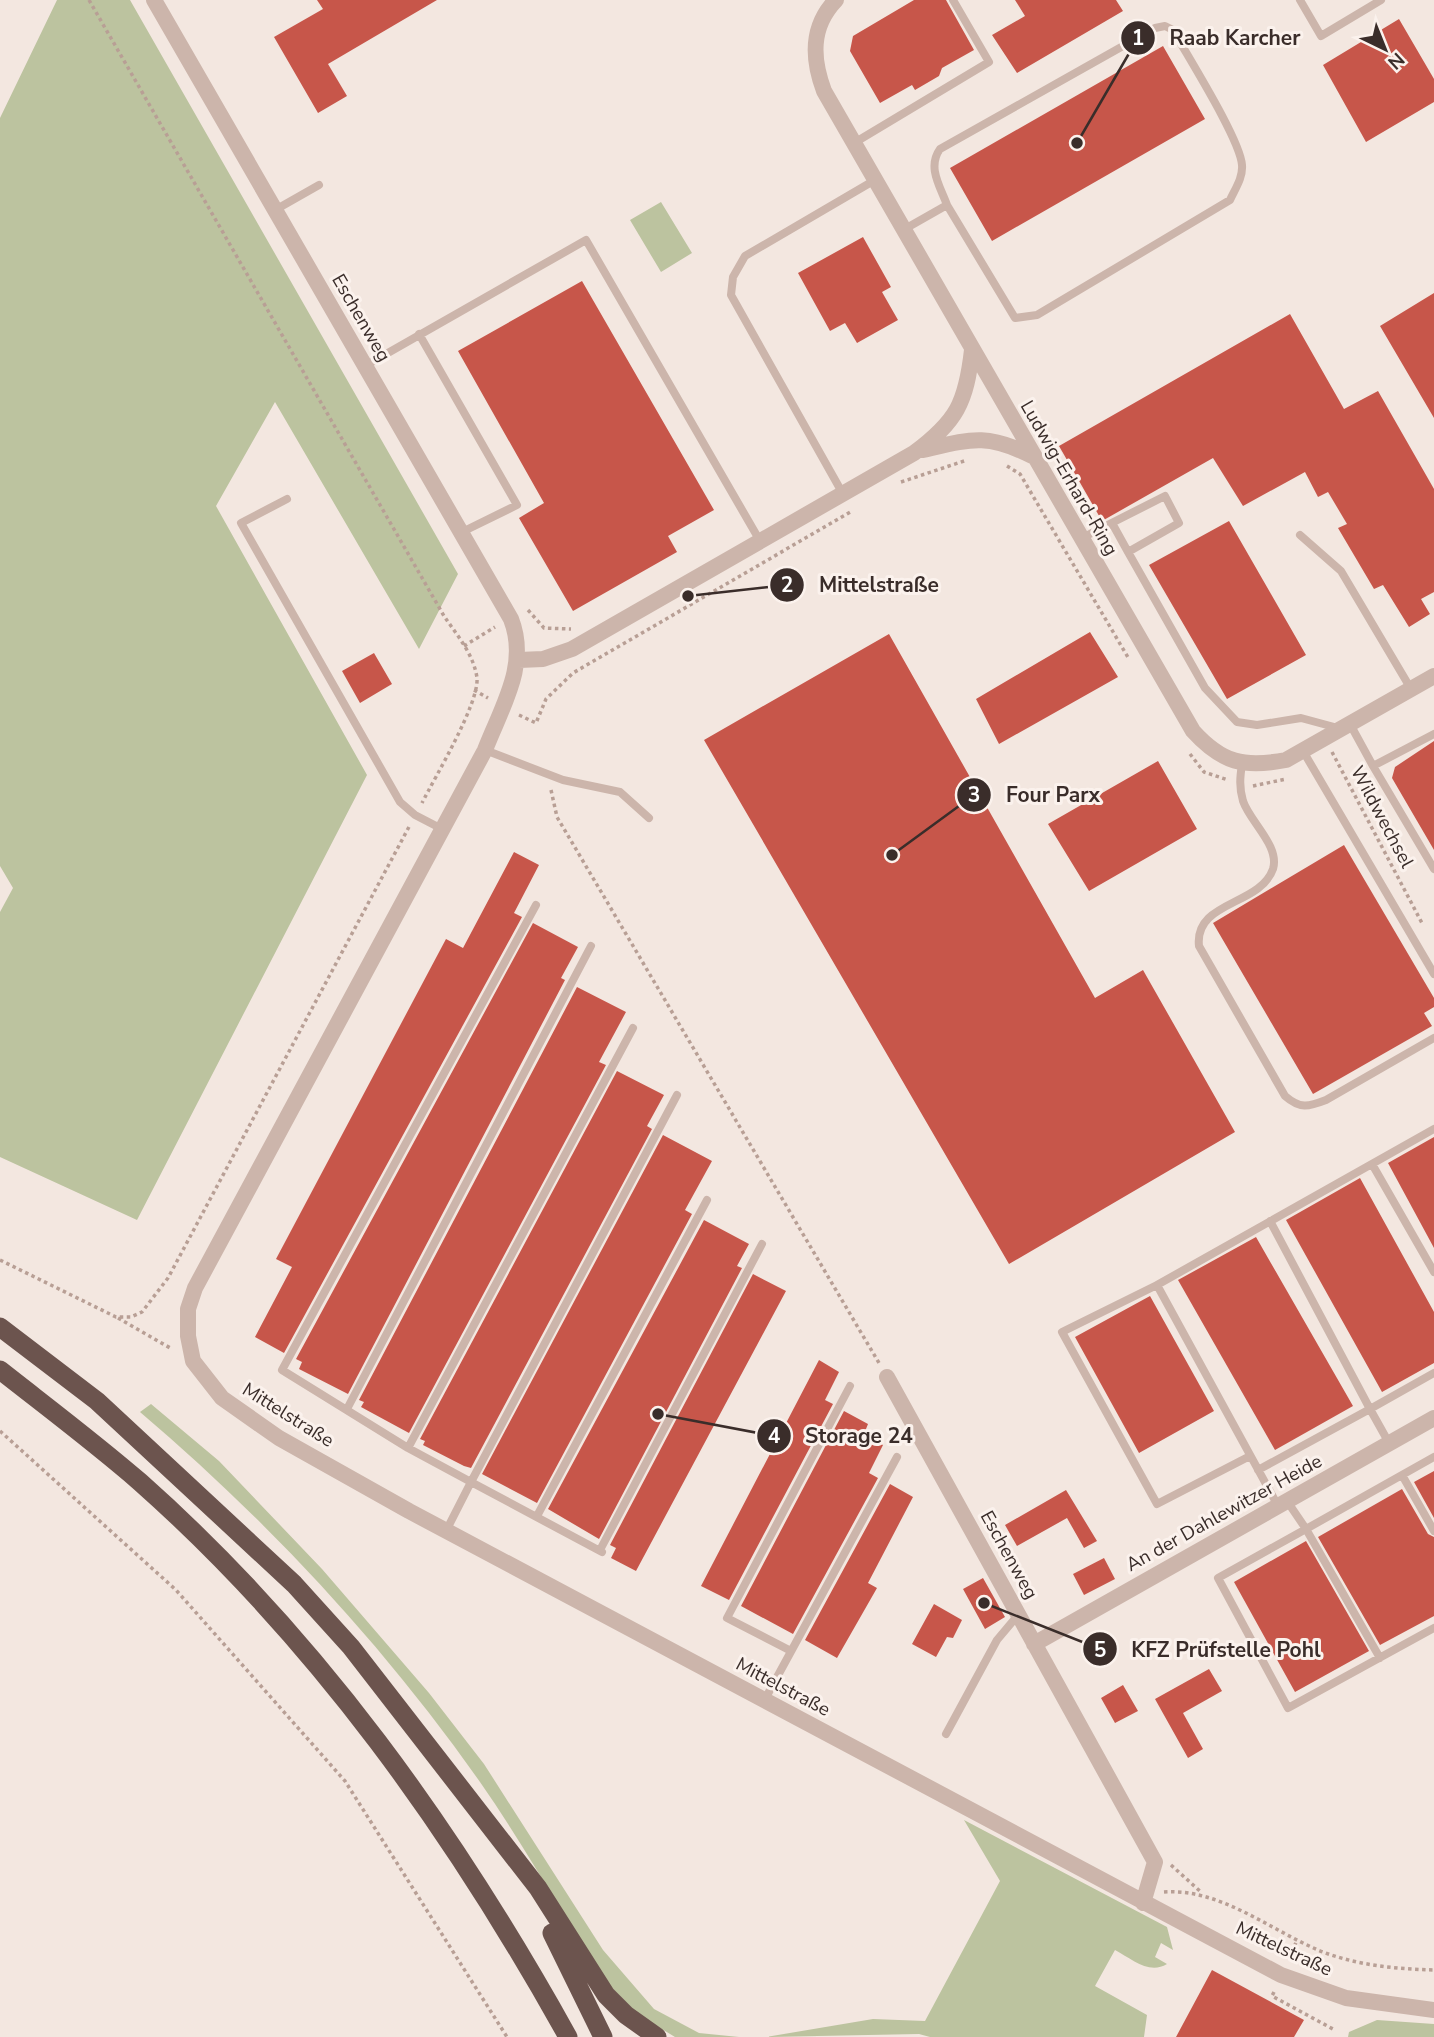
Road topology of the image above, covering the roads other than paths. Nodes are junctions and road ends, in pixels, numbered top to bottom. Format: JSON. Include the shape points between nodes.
{"nodes":[{"id":1,"x":155,"y":0,"type":"edge"},
{"id":2,"x":836,"y":0,"type":"edge"},
{"id":3,"x":953,"y":0,"type":"edge"},
{"id":4,"x":1300,"y":0,"type":"edge"},
{"id":5,"x":1360,"y":0,"type":"edge"},
{"id":6,"x":1381,"y":0,"type":"edge"},
{"id":7,"x":1365,"y":8,"type":"junction"},
{"id":8,"x":854,"y":143,"type":"junction"},
{"id":9,"x":875,"y":180,"type":"junction"},
{"id":10,"x":319,"y":185,"type":"dead end"},
{"id":11,"x":947,"y":205,"type":"junction"},
{"id":12,"x":275,"y":210,"type":"junction"},
{"id":13,"x":903,"y":230,"type":"junction"},
{"id":14,"x":419,"y":334,"type":"junction"},
{"id":15,"x":972,"y":350,"type":"junction"},
{"id":16,"x":365,"y":366,"type":"junction"},
{"id":17,"x":914,"y":453,"type":"junction"},
{"id":18,"x":1033,"y":457,"type":"junction"},
{"id":19,"x":843,"y":494,"type":"junction"},
{"id":20,"x":287,"y":499,"type":"dead end"},
{"id":21,"x":1112,"y":523,"type":"junction"},
{"id":22,"x":460,"y":533,"type":"junction"},
{"id":23,"x":1300,"y":535,"type":"dead end"},
{"id":24,"x":1080,"y":539,"type":"junction"},
{"id":25,"x":760,"y":541,"type":"junction"},
{"id":26,"x":1128,"y":552,"type":"junction"},
{"id":27,"x":519,"y":660,"type":"junction"},
{"id":28,"x":1434,"y":676,"type":"edge"},
{"id":29,"x":1411,"y":689,"type":"junction"},
{"id":30,"x":1345,"y":726,"type":"junction"},
{"id":31,"x":1434,"y":734,"type":"edge"},
{"id":32,"x":485,"y":750,"type":"junction"},
{"id":33,"x":1303,"y":751,"type":"junction"},
{"id":34,"x":1242,"y":764,"type":"junction"},
{"id":35,"x":1373,"y":766,"type":"junction"},
{"id":36,"x":649,"y":817,"type":"dead end"},
{"id":37,"x":442,"y":829,"type":"junction"},
{"id":38,"x":1434,"y":869,"type":"edge"},
{"id":39,"x":536,"y":905,"type":"dead end"},
{"id":40,"x":591,"y":946,"type":"dead end"},
{"id":41,"x":1434,"y":974,"type":"edge"},
{"id":42,"x":632,"y":1028,"type":"dead end"},
{"id":43,"x":1434,"y":1038,"type":"edge"},
{"id":44,"x":677,"y":1095,"type":"dead end"},
{"id":45,"x":1434,"y":1129,"type":"edge"},
{"id":46,"x":1372,"y":1164,"type":"junction"},
{"id":47,"x":707,"y":1200,"type":"dead end"},
{"id":48,"x":1270,"y":1221,"type":"junction"},
{"id":49,"x":762,"y":1244,"type":"dead end"},
{"id":50,"x":1434,"y":1272,"type":"edge"},
{"id":51,"x":1157,"y":1284,"type":"junction"},
{"id":52,"x":0,"y":1327,"type":"edge"},
{"id":53,"x":0,"y":1370,"type":"edge"},
{"id":54,"x":1434,"y":1373,"type":"edge"},
{"id":55,"x":887,"y":1377,"type":"road end"},
{"id":56,"x":850,"y":1386,"type":"dead end"},
{"id":57,"x":347,"y":1409,"type":"junction"},
{"id":58,"x":1370,"y":1409,"type":"junction"},
{"id":59,"x":1434,"y":1418,"type":"edge"},
{"id":60,"x":1389,"y":1443,"type":"junction"},
{"id":61,"x":408,"y":1448,"type":"junction"},
{"id":62,"x":1250,"y":1456,"type":"junction"},
{"id":63,"x":897,"y":1457,"type":"dead end"},
{"id":64,"x":1434,"y":1457,"type":"edge"},
{"id":65,"x":1258,"y":1470,"type":"junction"},
{"id":66,"x":1402,"y":1475,"type":"junction"},
{"id":67,"x":471,"y":1482,"type":"junction"},
{"id":68,"x":1282,"y":1504,"type":"junction"},
{"id":69,"x":537,"y":1516,"type":"junction"},
{"id":70,"x":1306,"y":1529,"type":"junction"},
{"id":71,"x":446,"y":1531,"type":"junction"},
{"id":72,"x":1434,"y":1531,"type":"edge"},
{"id":73,"x":1018,"y":1615,"type":"junction"},
{"id":74,"x":1434,"y":1629,"type":"edge"},
{"id":75,"x":1034,"y":1644,"type":"junction"},
{"id":76,"x":791,"y":1651,"type":"junction"},
{"id":77,"x":1380,"y":1658,"type":"junction"},
{"id":78,"x":764,"y":1701,"type":"junction"},
{"id":79,"x":946,"y":1734,"type":"dead end"},
{"id":80,"x":477,"y":1813,"type":"junction"},
{"id":81,"x":1145,"y":1898,"type":"junction"},
{"id":82,"x":1434,"y":2010,"type":"edge"},
{"id":83,"x":568,"y":2037,"type":"edge"},
{"id":84,"x":603,"y":2037,"type":"edge"},
{"id":85,"x":657,"y":2037,"type":"edge"}],
"edges":[{"from":1,"to":12,"type":"street","name":"Eschenweg"},
{"from":2,"to":8,"type":"street","name":"Ludwig-Erhard-Ring","via":[[818,27],[815,68]]},
{"from":3,"to":8,"type":"lane","via":[[989,62]]},
{"from":4,"to":7,"type":"lane","via":[[1321,36]]},
{"from":5,"to":7,"type":"lane"},
{"from":6,"to":7,"type":"lane"},
{"from":8,"to":9,"type":"street","name":"Ludwig-Erhard-Ring"},
{"from":9,"to":13,"type":"street","name":"Ludwig-Erhard-Ring"},
{"from":9,"to":19,"type":"lane","via":[[745,257],[731,284],[731,295]]},
{"from":10,"to":12,"type":"lane"},
{"from":11,"to":11,"type":"lane","via":[[1016,318],[1023,318],[1037,315],[1230,200],[1242,164],[1173,30],[1165,26],[940,149],[933,158],[933,170]]},
{"from":11,"to":13,"type":"lane"},
{"from":12,"to":16,"type":"street","name":"Eschenweg"},
{"from":13,"to":15,"type":"street","name":"Ludwig-Erhard-Ring"},
{"from":14,"to":16,"type":"lane"},
{"from":14,"to":22,"type":"lane","via":[[517,505]]},
{"from":14,"to":25,"type":"lane","via":[[586,240]]},
{"from":15,"to":17,"type":"street","via":[[968,388],[956,415],[944,431]]},
{"from":15,"to":18,"type":"street","name":"Ludwig-Erhard-Ring"},
{"from":16,"to":22,"type":"street","name":"Eschenweg"},
{"from":17,"to":18,"type":"street","via":[[973,439],[1005,442]]},
{"from":17,"to":19,"type":"street"},
{"from":18,"to":24,"type":"street","name":"Ludwig-Erhard-Ring"},
{"from":19,"to":25,"type":"street"},
{"from":20,"to":37,"type":"lane","via":[[241,523],[400,802],[415,816]]},
{"from":21,"to":24,"type":"lane"},
{"from":21,"to":26,"type":"lane"},
{"from":21,"to":26,"type":"lane","via":[[1165,496],[1179,523]]},
{"from":22,"to":27,"type":"street","name":"Eschenweg","via":[[511,619],[519,638]]},
{"from":23,"to":29,"type":"lane","via":[[1341,571]]},
{"from":24,"to":34,"type":"street","name":"Ludwig-Erhard-Ring","via":[[1193,731],[1208,747]]},
{"from":25,"to":27,"type":"street","via":[[572,649],[543,659]]},
{"from":26,"to":30,"type":"lane","via":[[1205,688],[1237,722],[1257,725],[1301,718]]},
{"from":27,"to":32,"type":"street","name":"Mittelstraße"},
{"from":28,"to":29,"type":"street"},
{"from":29,"to":30,"type":"street"},
{"from":30,"to":33,"type":"street"},
{"from":30,"to":35,"type":"lane"},
{"from":31,"to":35,"type":"lane"},
{"from":32,"to":36,"type":"lane","via":[[563,780],[620,792]]},
{"from":32,"to":37,"type":"street","name":"Mittelstraße"},
{"from":33,"to":34,"type":"street","via":[[1286,760]]},
{"from":33,"to":41,"type":"lane"},
{"from":34,"to":43,"type":"lane","via":[[1239,783],[1244,804],[1274,855],[1273,869],[1263,884],[1205,920],[1198,933],[1199,946],[1285,1096],[1296,1105],[1317,1104]]},
{"from":35,"to":38,"type":"lane"},
{"from":37,"to":71,"type":"street","name":"Mittelstraße","via":[[195,1289],[188,1309],[188,1336],[193,1361],[222,1398]]},
{"from":39,"to":57,"type":"lane","via":[[282,1370]]},
{"from":40,"to":57,"type":"lane"},
{"from":42,"to":61,"type":"lane"},
{"from":44,"to":67,"type":"lane"},
{"from":45,"to":46,"type":"lane"},
{"from":46,"to":48,"type":"lane"},
{"from":46,"to":50,"type":"lane"},
{"from":47,"to":69,"type":"lane"},
{"from":48,"to":51,"type":"lane"},
{"from":48,"to":58,"type":"lane"},
{"from":49,"to":69,"type":"lane","via":[[602,1551]]},
{"from":51,"to":62,"type":"lane"},
{"from":51,"to":62,"type":"lane","via":[[1062,1332],[1157,1504]]},
{"from":52,"to":80,"type":"highway","via":[[97,1401],[294,1584],[351,1647]]},
{"from":53,"to":83,"type":"highway","via":[[141,1483],[324,1673],[446,1835],[493,1906]]},
{"from":54,"to":58,"type":"lane"},
{"from":55,"to":73,"type":"street","name":"Eschenweg"},
{"from":56,"to":76,"type":"lane","via":[[727,1618]]},
{"from":57,"to":61,"type":"lane"},
{"from":58,"to":60,"type":"lane"},
{"from":58,"to":65,"type":"lane"},
{"from":59,"to":60,"type":"street","name":"An der Dahlewitzer Heide"},
{"from":60,"to":68,"type":"street","name":"An der Dahlewitzer Heide"},
{"from":61,"to":67,"type":"lane"},
{"from":62,"to":65,"type":"lane"},
{"from":63,"to":76,"type":"lane"},
{"from":64,"to":66,"type":"lane"},
{"from":65,"to":68,"type":"lane"},
{"from":66,"to":70,"type":"lane"},
{"from":66,"to":72,"type":"lane"},
{"from":67,"to":69,"type":"lane"},
{"from":67,"to":71,"type":"lane"},
{"from":68,"to":70,"type":"lane"},
{"from":68,"to":75,"type":"street","name":"An der Dahlewitzer Heide"},
{"from":70,"to":77,"type":"lane"},
{"from":70,"to":77,"type":"lane","via":[[1218,1578],[1289,1708]]},
{"from":71,"to":78,"type":"street","name":"Mittelstraße"},
{"from":73,"to":75,"type":"street","name":"Eschenweg"},
{"from":73,"to":79,"type":"lane","via":[[997,1640]]},
{"from":74,"to":77,"type":"lane"},
{"from":75,"to":81,"type":"street","name":"Eschenweg","via":[[1156,1862]]},
{"from":76,"to":78,"type":"lane"},
{"from":78,"to":81,"type":"street","name":"Mittelstraße"},
{"from":80,"to":84,"type":"highway","via":[[551,1931]]},
{"from":80,"to":85,"type":"highway","via":[[538,1888],[606,1995]]},
{"from":81,"to":82,"type":"street","name":"Mittelstraße","via":[[1300,1984],[1346,1998]]}]}
